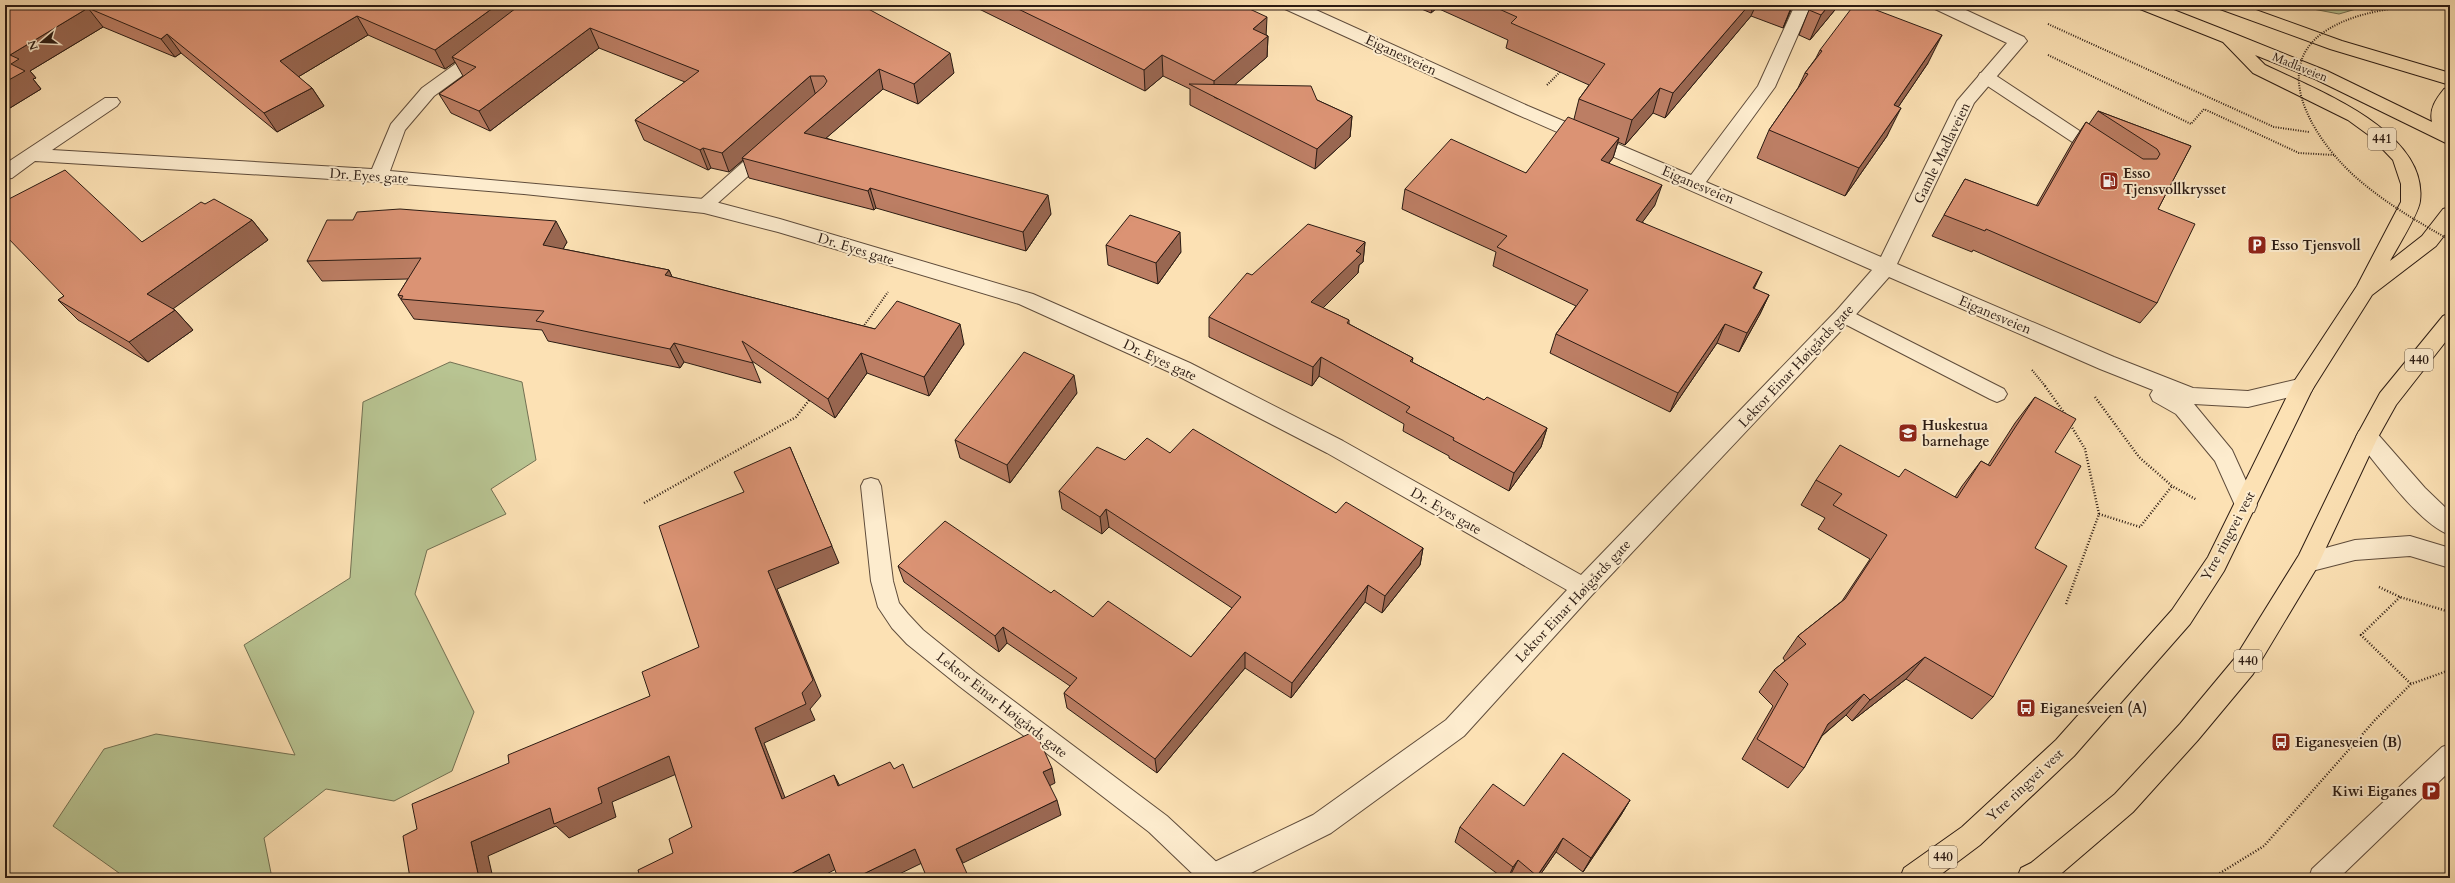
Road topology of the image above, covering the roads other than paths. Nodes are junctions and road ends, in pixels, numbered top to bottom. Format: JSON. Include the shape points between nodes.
{"nodes":[{"id":1,"x":1291,"y":5,"type":"edge"},
{"id":2,"x":1803,"y":5,"type":"edge"},
{"id":3,"x":1941,"y":5,"type":"edge"},
{"id":4,"x":2146,"y":5,"type":"edge"},
{"id":5,"x":2226,"y":5,"type":"edge"},
{"id":6,"x":2229,"y":38,"type":"junction"},
{"id":7,"x":494,"y":43,"type":"edge"},
{"id":8,"x":1986,"y":77,"type":"junction"},
{"id":9,"x":2450,"y":79,"type":"edge"},
{"id":10,"x":2450,"y":93,"type":"edge"},
{"id":11,"x":111,"y":102,"type":"dead end"},
{"id":12,"x":782,"y":137,"type":"edge"},
{"id":13,"x":2450,"y":139,"type":"edge"},
{"id":14,"x":33,"y":156,"type":"junction"},
{"id":15,"x":2108,"y":157,"type":"edge"},
{"id":16,"x":5,"y":173,"type":"edge"},
{"id":17,"x":379,"y":176,"type":"junction"},
{"id":18,"x":1695,"y":183,"type":"junction"},
{"id":19,"x":704,"y":206,"type":"junction"},
{"id":20,"x":2450,"y":214,"type":"edge"},
{"id":21,"x":1886,"y":267,"type":"junction"},
{"id":22,"x":2365,"y":290,"type":"junction"},
{"id":23,"x":1844,"y":315,"type":"junction"},
{"id":24,"x":2450,"y":320,"type":"edge"},
{"id":25,"x":2106,"y":363,"type":"junction"},
{"id":26,"x":2303,"y":386,"type":"junction"},
{"id":27,"x":1997,"y":394,"type":"dead end"},
{"id":28,"x":2367,"y":438,"type":"junction"},
{"id":29,"x":871,"y":486,"type":"dead end"},
{"id":30,"x":2246,"y":504,"type":"junction"},
{"id":31,"x":2450,"y":524,"type":"edge"},
{"id":32,"x":2450,"y":558,"type":"edge"},
{"id":33,"x":2308,"y":562,"type":"junction"},
{"id":34,"x":1584,"y":588,"type":"junction"},
{"id":35,"x":2450,"y":755,"type":"edge"},
{"id":36,"x":1213,"y":878,"type":"edge"},
{"id":37,"x":1914,"y":878,"type":"edge"},
{"id":38,"x":2031,"y":878,"type":"edge"},
{"id":39,"x":2321,"y":878,"type":"edge"}],
"edges":[{"from":1,"to":18,"type":"street","name":"Eiganesveien","via":[[1522,110]]},
{"from":2,"to":18,"type":"street","via":[[1766,87]]},
{"from":3,"to":8,"type":"street","name":"Gamle Madlaveien","via":[[2018,41]]},
{"from":4,"to":6,"type":"main road","name":"Madlaveien","number":"441"},
{"from":5,"to":9,"type":"main road","via":[[2336,45]]},
{"from":6,"to":13,"type":"main road","name":"Madlaveien","number":"441","via":[[2321,75]]},
{"from":6,"to":22,"type":"main road","number":"441","via":[[2259,69],[2354,116],[2376,132],[2401,158],[2410,184],[2410,202]]},
{"from":7,"to":17,"type":"street","via":[[428,92],[397,128]]},
{"from":8,"to":15,"type":"lane"},
{"from":8,"to":21,"type":"street","name":"Gamle Madlaveien","via":[[1966,101]]},
{"from":10,"to":13,"type":"main road","number":"441","via":[[2440,104],[2440,120]]},
{"from":11,"to":14,"type":"street"},
{"from":12,"to":19,"type":"lane"},
{"from":14,"to":16,"type":"street"},
{"from":14,"to":17,"type":"street","name":"Dr. Eyes gate"},
{"from":17,"to":19,"type":"street","name":"Dr. Eyes gate"},
{"from":18,"to":21,"type":"street","name":"Eiganesveien"},
{"from":19,"to":34,"type":"street","name":"Dr. Eyes gate","via":[[817,236],[1026,299],[1183,369],[1335,447]]},
{"from":20,"to":22,"type":"main road","name":"Ytre ringvei vest","number":"440","via":[[2429,241]]},
{"from":21,"to":23,"type":"street","name":"Lektor Einar Høigårds gate"},
{"from":21,"to":25,"type":"street","name":"Eiganesveien"},
{"from":22,"to":26,"type":"main road","name":"Ytre ringvei vest","number":"440"},
{"from":23,"to":27,"type":"lane"},
{"from":23,"to":34,"type":"street","name":"Lektor Einar Høigårds gate"},
{"from":24,"to":28,"type":"main road","number":"440","via":[[2388,399]]},
{"from":25,"to":26,"type":"street","name":"Eiganesveien","via":[[2192,396],[2248,399]]},
{"from":25,"to":30,"type":"street","name":"Eiganesveien","via":[[2184,408],[2224,456]]},
{"from":26,"to":30,"type":"main road","name":"Ytre ringvei vest","number":"440"},
{"from":28,"to":31,"type":"street","via":[[2440,518]]},
{"from":28,"to":33,"type":"main road","number":"440"},
{"from":29,"to":36,"type":"lane","name":"Lektor Einar Høigårds gate","via":[[882,581],[889,607],[900,621],[915,637],[974,684],[1158,824]]},
{"from":30,"to":37,"type":"main road","name":"Ytre ringvei vest","number":"440","via":[[2216,564],[2181,617],[2076,736],[1971,836]]},
{"from":32,"to":33,"type":"street","via":[[2410,546],[2355,550]]},
{"from":33,"to":38,"type":"main road","number":"440","via":[[2244,666],[2189,732],[2124,803],[2041,873]]},
{"from":34,"to":36,"type":"street","name":"Lektor Einar Høigårds gate","via":[[1455,728],[1322,824]]},
{"from":35,"to":39,"type":"lane"}]}
